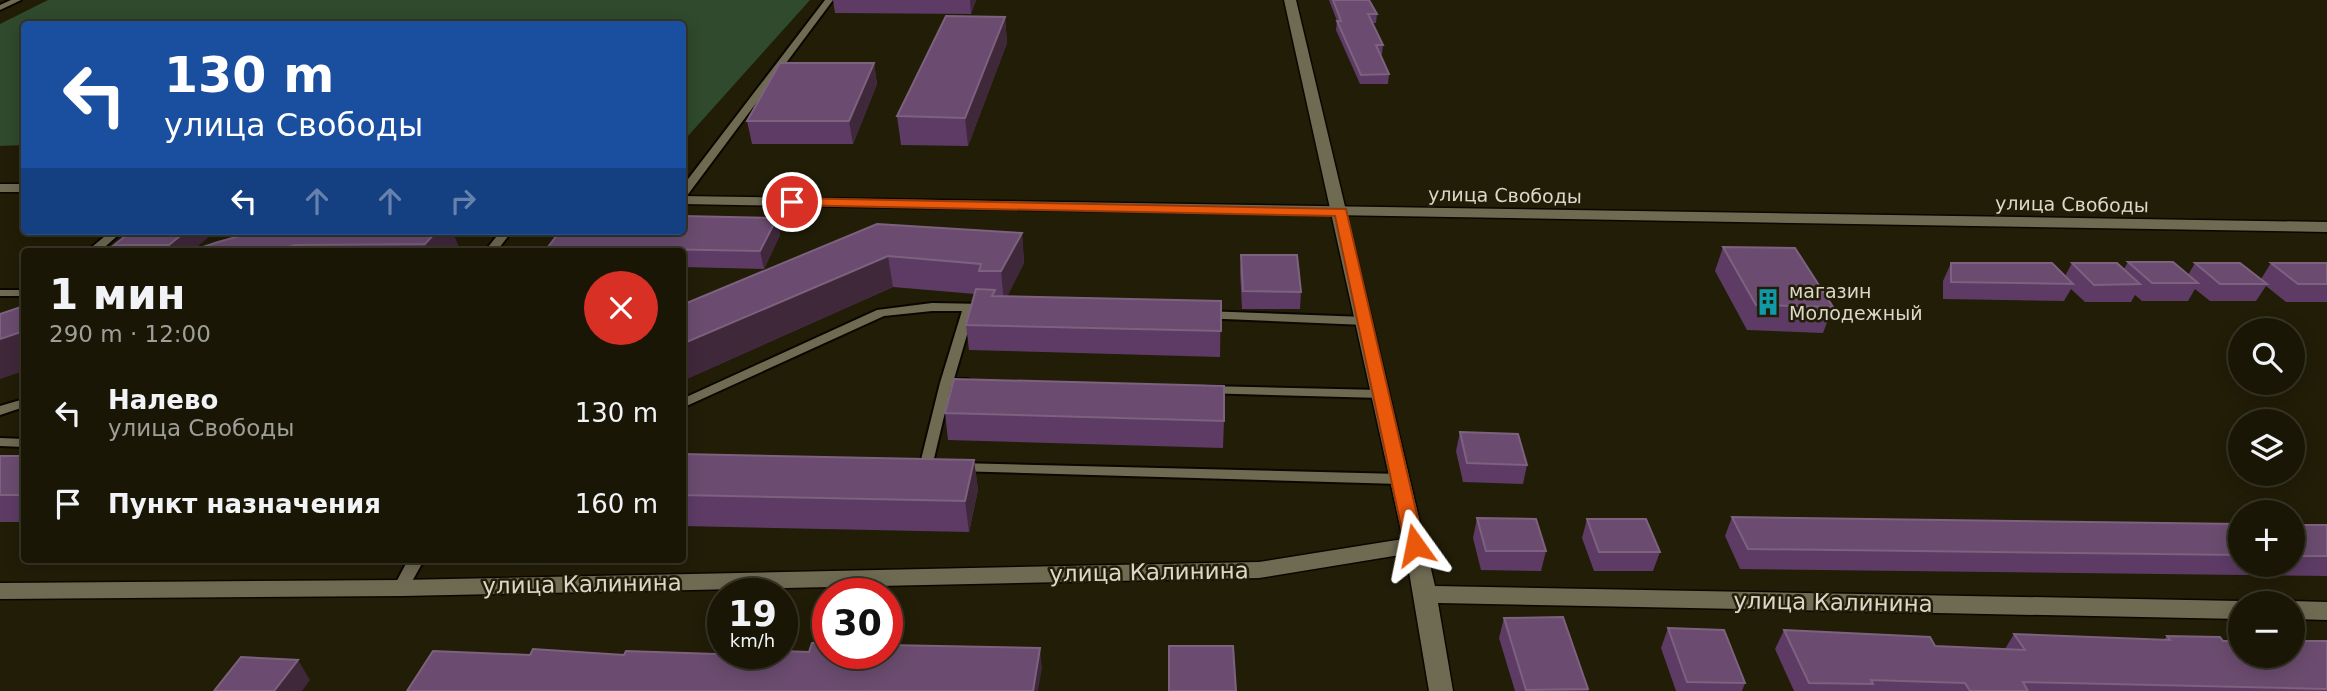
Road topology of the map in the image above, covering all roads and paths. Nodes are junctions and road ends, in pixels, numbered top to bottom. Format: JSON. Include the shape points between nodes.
{"nodes":[{"id":1,"x":16,"y":0,"type":"edge"},
{"id":2,"x":829,"y":0,"type":"edge"},
{"id":3,"x":1290,"y":0,"type":"edge"},
{"id":4,"x":0,"y":8,"type":"edge"},
{"id":5,"x":0,"y":188,"type":"edge"},
{"id":6,"x":21,"y":188,"type":"edge"},
{"id":7,"x":686,"y":192,"type":"edge"},
{"id":8,"x":686,"y":197,"type":"edge"},
{"id":9,"x":1341,"y":212,"type":"junction"},
{"id":10,"x":2327,"y":227,"type":"edge"},
{"id":11,"x":113,"y":235,"type":"edge"},
{"id":12,"x":97,"y":248,"type":"edge"},
{"id":13,"x":0,"y":293,"type":"edge"},
{"id":14,"x":21,"y":293,"type":"edge"},
{"id":15,"x":969,"y":307,"type":"junction"},
{"id":16,"x":997,"y":308,"type":"edge"},
{"id":17,"x":1187,"y":315,"type":"edge"},
{"id":18,"x":1365,"y":321,"type":"junction"},
{"id":19,"x":946,"y":383,"type":"junction"},
{"id":20,"x":987,"y":384,"type":"edge"},
{"id":21,"x":1191,"y":389,"type":"edge"},
{"id":22,"x":1381,"y":394,"type":"junction"},
{"id":23,"x":686,"y":402,"type":"edge"},
{"id":24,"x":21,"y":404,"type":"edge"},
{"id":25,"x":0,"y":411,"type":"edge"},
{"id":26,"x":0,"y":442,"type":"edge"},
{"id":27,"x":21,"y":443,"type":"edge"},
{"id":28,"x":1400,"y":479,"type":"junction"},
{"id":29,"x":1415,"y":545,"type":"junction"},
{"id":30,"x":414,"y":563,"type":"edge"},
{"id":31,"x":401,"y":588,"type":"junction"},
{"id":32,"x":0,"y":591,"type":"edge"},
{"id":33,"x":1426,"y":594,"type":"junction"},
{"id":34,"x":2228,"y":610,"type":"edge"},
{"id":35,"x":2305,"y":611,"type":"edge"},
{"id":36,"x":2327,"y":611,"type":"edge"},
{"id":37,"x":1441,"y":691,"type":"edge"}],
"edges":[{"from":1,"to":4,"type":"lane"},
{"from":2,"to":7,"type":"lane"},
{"from":3,"to":9,"type":"street"},
{"from":5,"to":6,"type":"street"},
{"from":8,"to":9,"type":"street","name":"улица Свободы"},
{"from":9,"to":10,"type":"street","name":"улица Свободы"},
{"from":9,"to":18,"type":"street"},
{"from":11,"to":12,"type":"lane"},
{"from":13,"to":14,"type":"lane"},
{"from":15,"to":16,"type":"lane"},
{"from":15,"to":19,"type":"lane"},
{"from":15,"to":23,"type":"lane","via":[[881,313]]},
{"from":17,"to":18,"type":"lane"},
{"from":18,"to":22,"type":"street"},
{"from":19,"to":20,"type":"lane"},
{"from":19,"to":28,"type":"lane","via":[[919,467]]},
{"from":21,"to":22,"type":"lane"},
{"from":22,"to":28,"type":"street"},
{"from":24,"to":25,"type":"lane"},
{"from":26,"to":27,"type":"lane"},
{"from":28,"to":29,"type":"street"},
{"from":29,"to":31,"type":"street","name":"улица Калинина","via":[[1259,570]]},
{"from":29,"to":33,"type":"street"},
{"from":30,"to":31,"type":"lane"},
{"from":31,"to":32,"type":"street","name":"улица Калинина"},
{"from":33,"to":34,"type":"street","name":"улица Калинина"},
{"from":33,"to":37,"type":"street"},
{"from":35,"to":36,"type":"street"}]}
